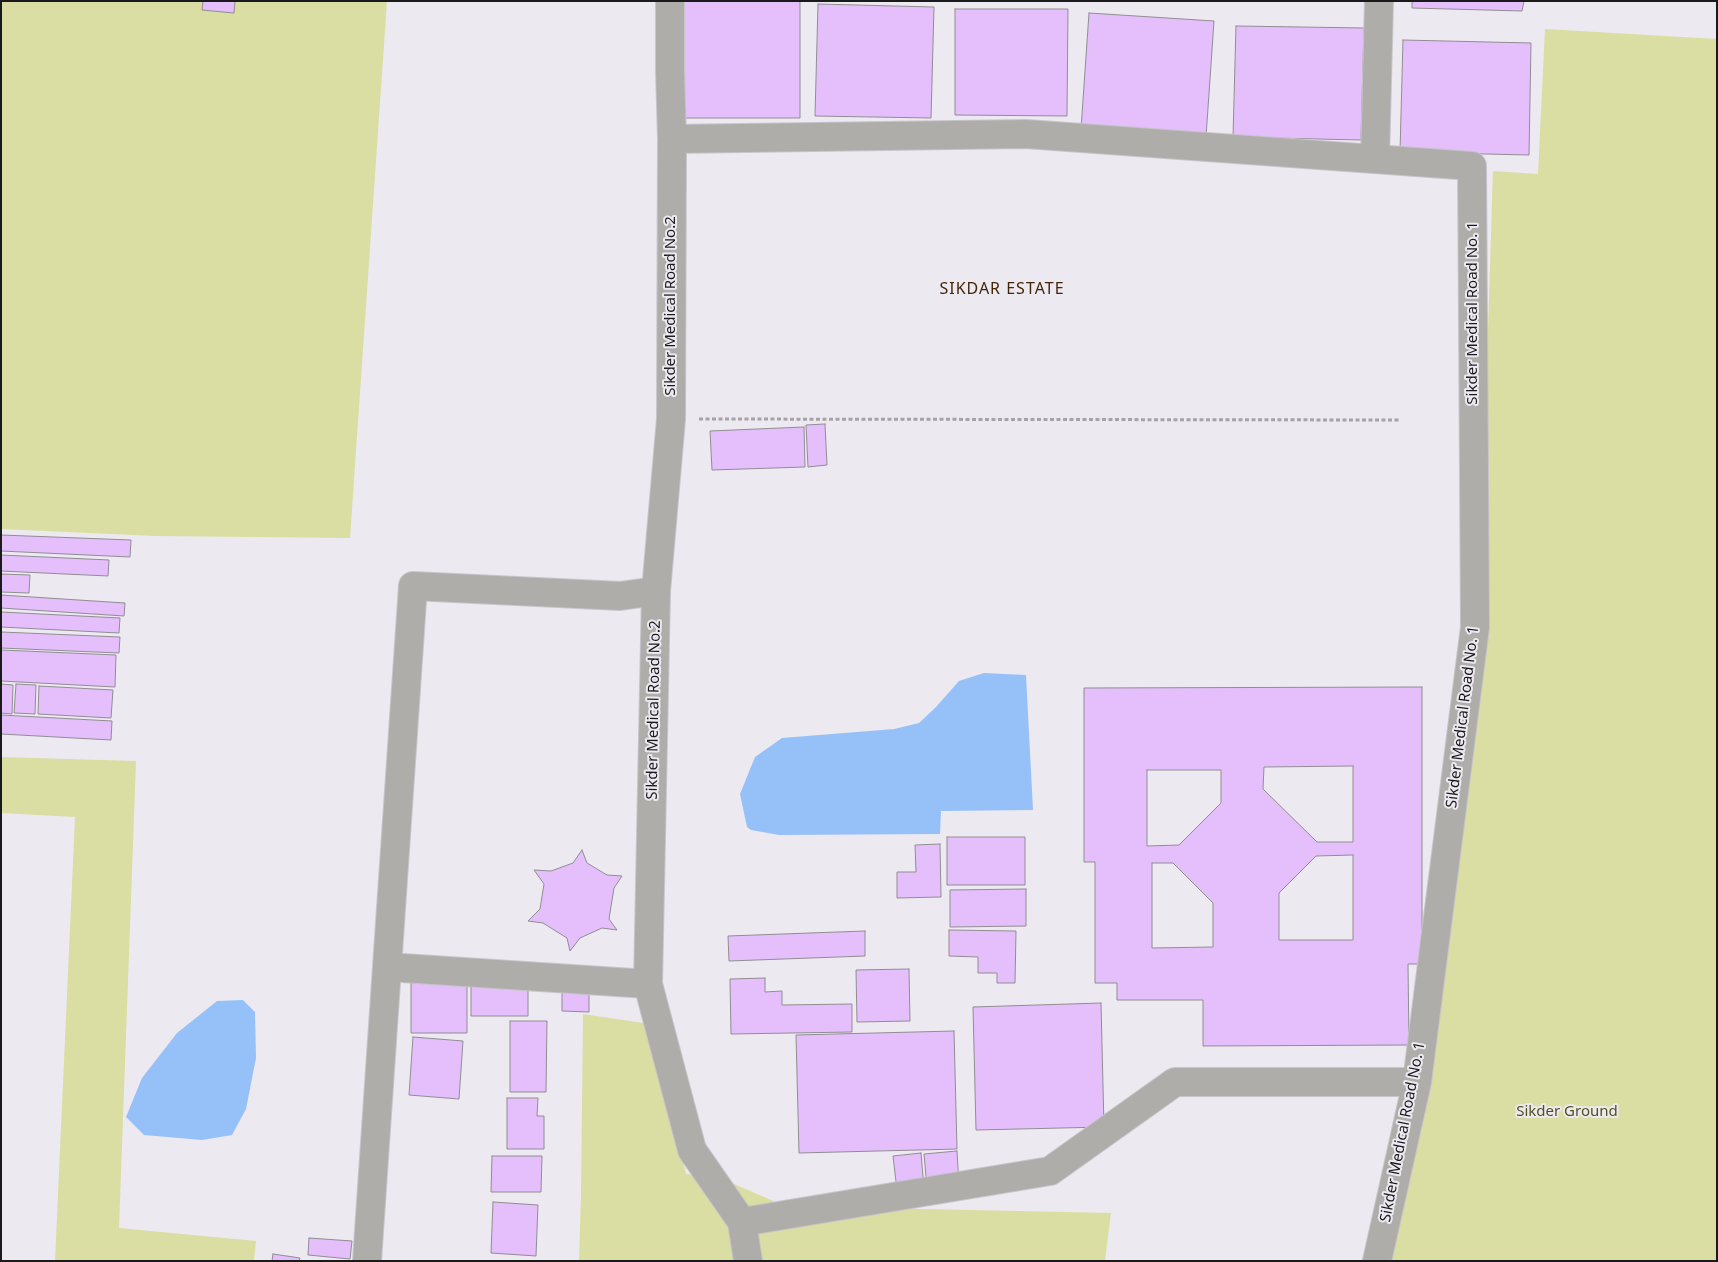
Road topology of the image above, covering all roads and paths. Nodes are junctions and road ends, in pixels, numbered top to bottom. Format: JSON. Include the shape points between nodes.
{"nodes":[{"id":1,"x":670,"y":1,"type":"edge"},
{"id":2,"x":1379,"y":1,"type":"edge"},
{"id":3,"x":672,"y":139,"type":"junction"},
{"id":4,"x":1375,"y":159,"type":"junction"},
{"id":5,"x":671,"y":418,"type":"junction"},
{"id":6,"x":1399,"y":420,"type":"dead end"},
{"id":7,"x":656,"y":591,"type":"junction"},
{"id":8,"x":387,"y":967,"type":"junction"},
{"id":9,"x":648,"y":984,"type":"junction"},
{"id":10,"x":1417,"y":1082,"type":"junction"},
{"id":11,"x":742,"y":1222,"type":"junction"},
{"id":12,"x":367,"y":1261,"type":"edge"},
{"id":13,"x":748,"y":1261,"type":"edge"},
{"id":14,"x":1377,"y":1261,"type":"edge"}],
"edges":[{"from":1,"to":3,"type":"street","name":"Sikder Medical Road No.2"},
{"from":2,"to":4,"type":"street"},
{"from":3,"to":4,"type":"street","via":[[1026,134]]},
{"from":3,"to":5,"type":"street","name":"Sikder Medical Road No.2"},
{"from":4,"to":10,"type":"street","name":"Sikder Medical Road No. 1","via":[[1472,166],[1475,626]]},
{"from":5,"to":6,"type":"path"},
{"from":5,"to":7,"type":"street","name":"Sikder Medical Road No.2"},
{"from":7,"to":8,"type":"street","via":[[620,596],[413,586]]},
{"from":7,"to":9,"type":"street","name":"Sikder Medical Road No.2"},
{"from":8,"to":9,"type":"street"},
{"from":8,"to":12,"type":"street"},
{"from":9,"to":11,"type":"street","name":"Sikder Medical Road No.2","via":[[692,1150]]},
{"from":10,"to":11,"type":"street","via":[[1175,1082],[1050,1171]]},
{"from":10,"to":14,"type":"street","name":"Sikder Medical Road No. 1"},
{"from":11,"to":13,"type":"street","name":"Sikder Medical Road No.2"}]}
